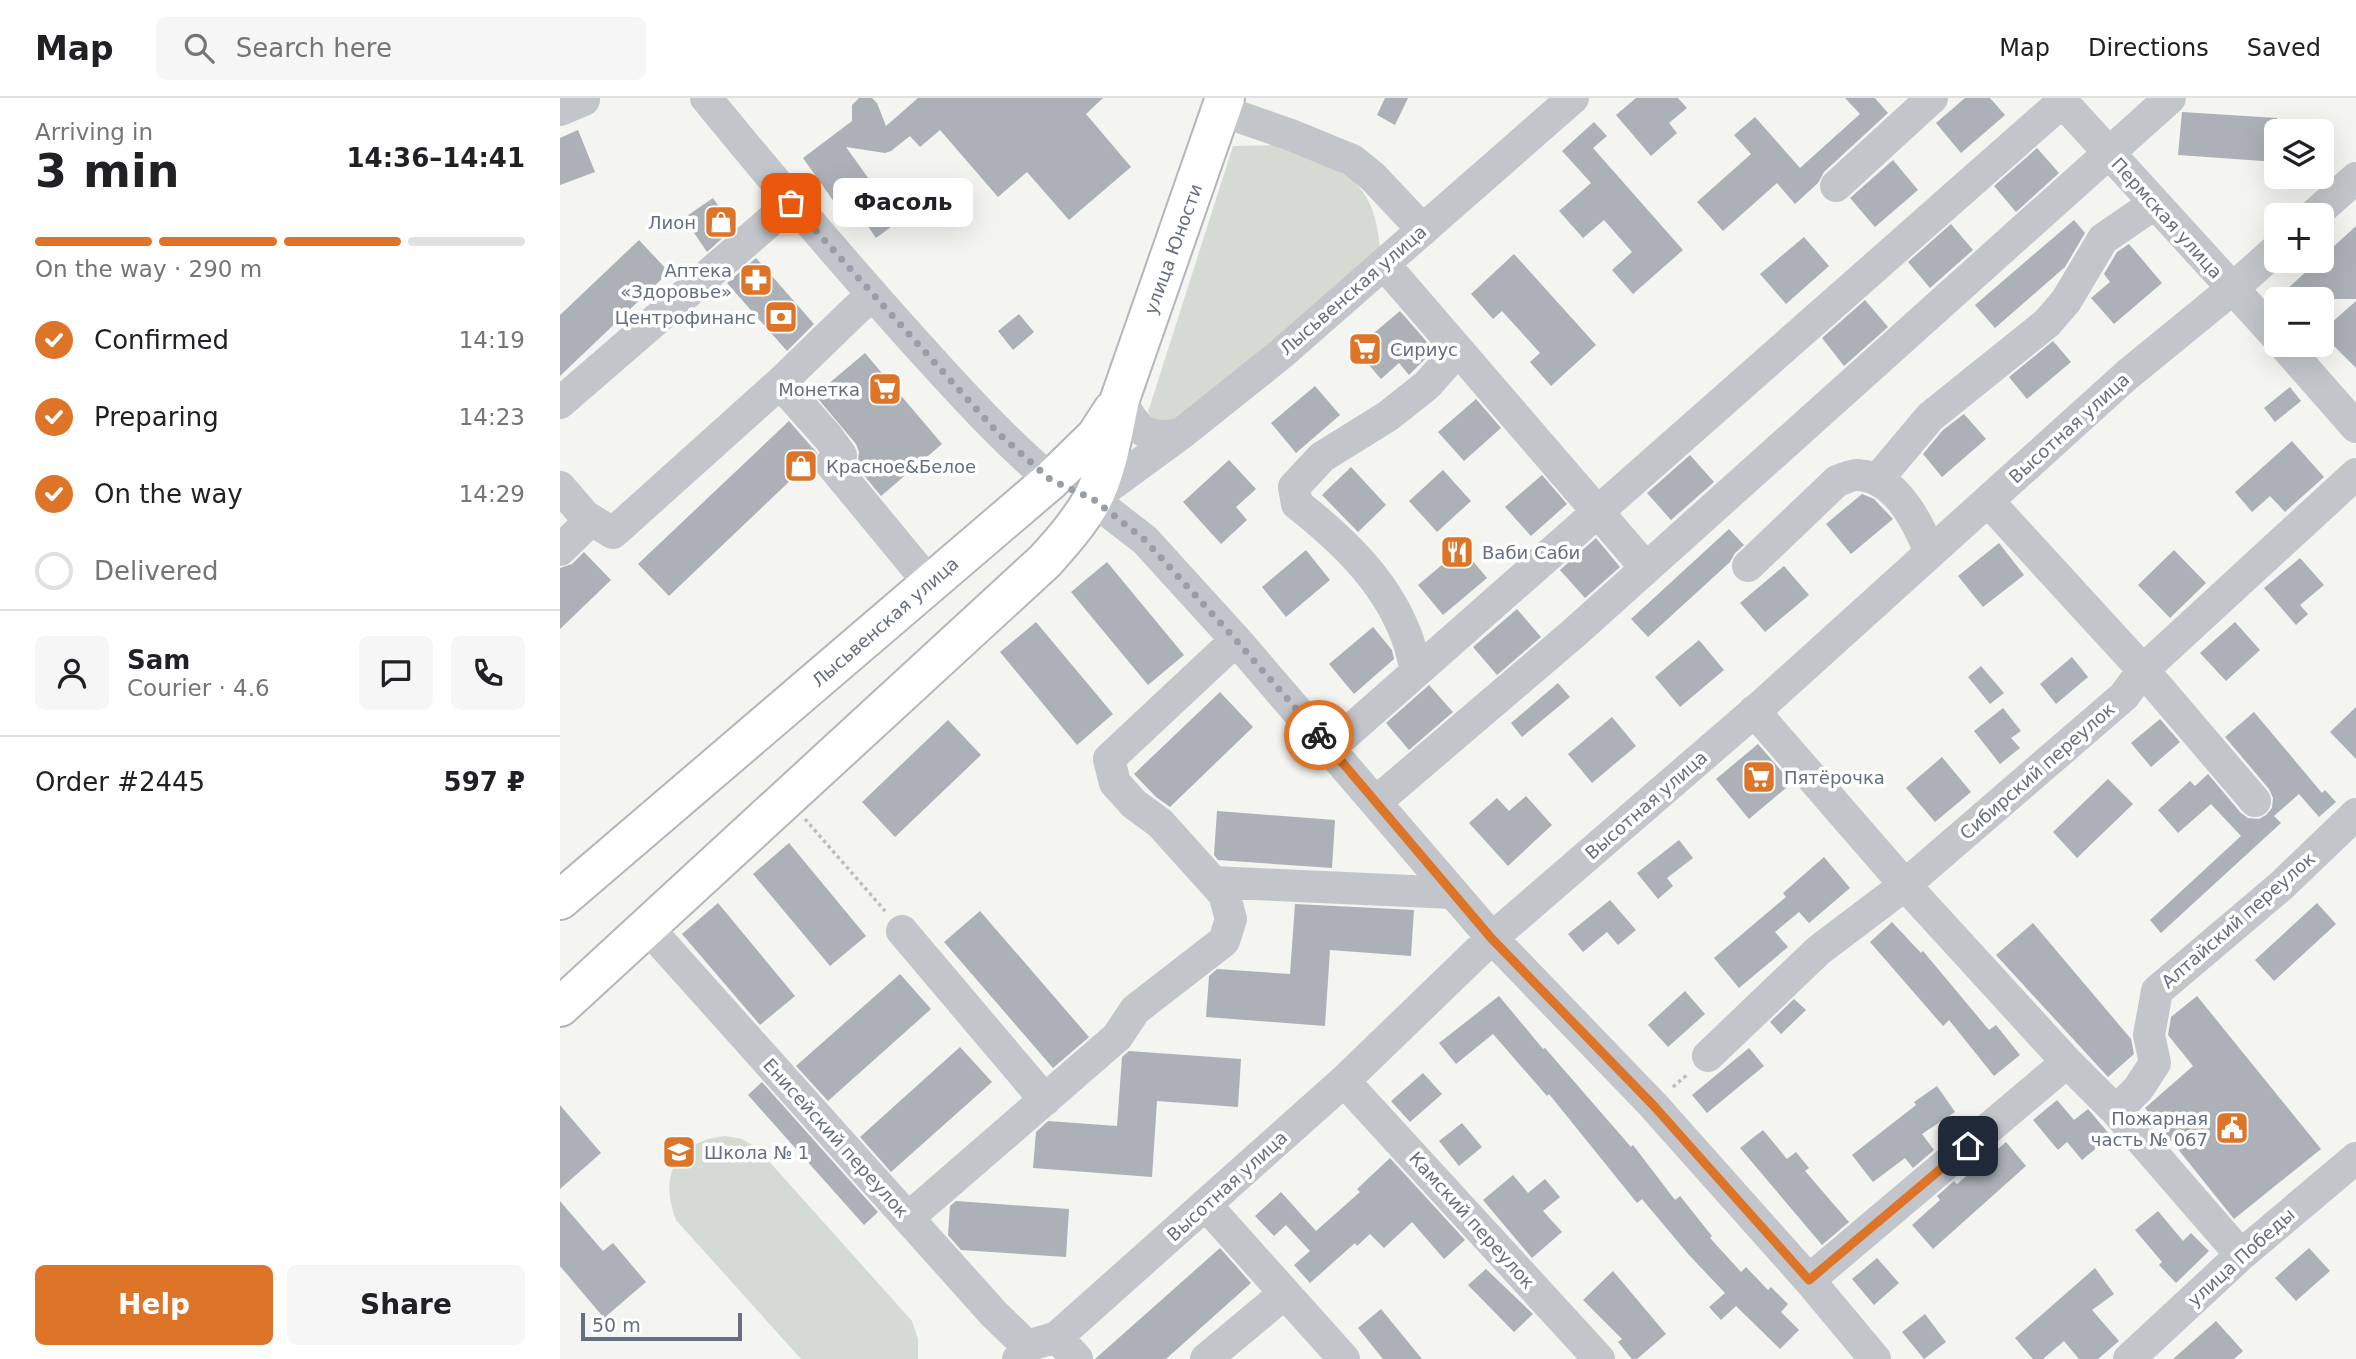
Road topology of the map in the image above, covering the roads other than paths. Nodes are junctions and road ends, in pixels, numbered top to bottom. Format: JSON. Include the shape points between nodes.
{"nodes":[{"id":1,"x":583,"y":98,"type":"edge"},
{"id":2,"x":706,"y":98,"type":"edge"},
{"id":3,"x":1573,"y":98,"type":"edge"},
{"id":4,"x":1932,"y":98,"type":"edge"},
{"id":5,"x":2169,"y":98,"type":"edge"},
{"id":6,"x":2060,"y":100,"type":"edge"},
{"id":7,"x":1224,"y":105,"type":"edge"},
{"id":8,"x":560,"y":110,"type":"edge"},
{"id":9,"x":2109,"y":154,"type":"junction"},
{"id":10,"x":2356,"y":178,"type":"edge"},
{"id":11,"x":1836,"y":186,"type":"dead end"},
{"id":12,"x":791,"y":203,"type":"junction"},
{"id":13,"x":2328,"y":203,"type":"edge"},
{"id":14,"x":2154,"y":204,"type":"junction"},
{"id":15,"x":1423,"y":230,"type":"junction"},
{"id":16,"x":2264,"y":261,"type":"edge"},
{"id":17,"x":1384,"y":264,"type":"junction"},
{"id":18,"x":2231,"y":290,"type":"junction"},
{"id":19,"x":872,"y":294,"type":"junction"},
{"id":20,"x":2264,"y":324,"type":"edge"},
{"id":21,"x":1458,"y":350,"type":"junction"},
{"id":22,"x":2295,"y":357,"type":"edge"},
{"id":23,"x":780,"y":383,"type":"junction"},
{"id":24,"x":1120,"y":399,"type":"junction"},
{"id":25,"x":560,"y":403,"type":"edge"},
{"id":26,"x":2356,"y":427,"type":"edge"},
{"id":27,"x":1182,"y":433,"type":"junction"},
{"id":28,"x":2356,"y":474,"type":"edge"},
{"id":29,"x":1878,"y":478,"type":"junction"},
{"id":30,"x":1051,"y":480,"type":"junction"},
{"id":31,"x":560,"y":486,"type":"edge"},
{"id":32,"x":1093,"y":499,"type":"junction"},
{"id":33,"x":1988,"y":500,"type":"junction"},
{"id":34,"x":1597,"y":512,"type":"junction"},
{"id":35,"x":592,"y":520,"type":"junction"},
{"id":36,"x":560,"y":550,"type":"edge"},
{"id":37,"x":1930,"y":553,"type":"junction"},
{"id":38,"x":1748,"y":566,"type":"dead end"},
{"id":39,"x":1646,"y":568,"type":"junction"},
{"id":40,"x":930,"y":584,"type":"junction"},
{"id":41,"x":1236,"y":640,"type":"junction"},
{"id":42,"x":2143,"y":670,"type":"junction"},
{"id":43,"x":1416,"y":671,"type":"junction"},
{"id":44,"x":1754,"y":711,"type":"junction"},
{"id":45,"x":1330,"y":748,"type":"junction"},
{"id":46,"x":2255,"y":800,"type":"dead end"},
{"id":47,"x":1376,"y":802,"type":"junction"},
{"id":48,"x":2356,"y":814,"type":"edge"},
{"id":49,"x":1213,"y":881,"type":"junction"},
{"id":50,"x":1905,"y":885,"type":"junction"},
{"id":51,"x":1453,"y":893,"type":"junction"},
{"id":52,"x":560,"y":900,"type":"edge"},
{"id":53,"x":648,"y":928,"type":"junction"},
{"id":54,"x":902,"y":931,"type":"road end"},
{"id":55,"x":1492,"y":939,"type":"junction"},
{"id":56,"x":560,"y":1007,"type":"edge"},
{"id":57,"x":1708,"y":1056,"type":"road end"},
{"id":58,"x":2067,"y":1062,"type":"junction"},
{"id":59,"x":1345,"y":1080,"type":"junction"},
{"id":60,"x":1045,"y":1100,"type":"junction"},
{"id":61,"x":2116,"y":1111,"type":"junction"},
{"id":62,"x":2356,"y":1158,"type":"edge"},
{"id":63,"x":1206,"y":1205,"type":"junction"},
{"id":64,"x":908,"y":1218,"type":"junction"},
{"id":65,"x":2241,"y":1255,"type":"junction"},
{"id":66,"x":1809,"y":1280,"type":"junction"},
{"id":67,"x":1285,"y":1293,"type":"junction"},
{"id":68,"x":1067,"y":1348,"type":"edge"},
{"id":69,"x":1022,"y":1353,"type":"edge"},
{"id":70,"x":1206,"y":1359,"type":"edge"},
{"id":71,"x":1344,"y":1359,"type":"edge"},
{"id":72,"x":1599,"y":1359,"type":"edge"},
{"id":73,"x":1875,"y":1359,"type":"edge"},
{"id":74,"x":2129,"y":1359,"type":"edge"}],
"edges":[{"from":1,"to":8,"type":"street"},
{"from":2,"to":12,"type":"street"},
{"from":3,"to":15,"type":"street","name":"Лысьвенская улица"},
{"from":4,"to":11,"type":"street"},
{"from":5,"to":9,"type":"street"},
{"from":6,"to":9,"type":"street","name":"Пермская улица"},
{"from":6,"to":34,"type":"street"},
{"from":7,"to":15,"type":"street","via":[[1352,160]]},
{"from":7,"to":24,"type":"main road","name":"улица Юности"},
{"from":9,"to":14,"type":"street","name":"Пермская улица"},
{"from":9,"to":39,"type":"street"},
{"from":10,"to":13,"type":"street"},
{"from":12,"to":19,"type":"street"},
{"from":12,"to":25,"type":"street"},
{"from":14,"to":18,"type":"street","name":"Пермская улица"},
{"from":14,"to":29,"type":"street","via":[[2104,239],[2047,323],[1930,417]]},
{"from":15,"to":17,"type":"street","name":"Лысьвенская улица"},
{"from":16,"to":18,"type":"street","name":"Высотная улица"},
{"from":17,"to":21,"type":"street"},
{"from":17,"to":27,"type":"street","name":"Лысьвенская улица"},
{"from":18,"to":20,"type":"street","name":"Пермская улица"},
{"from":18,"to":33,"type":"street","name":"Высотная улица"},
{"from":19,"to":23,"type":"street"},
{"from":19,"to":30,"type":"street","via":[[998,433]]},
{"from":21,"to":34,"type":"street"},
{"from":21,"to":43,"type":"street","via":[[1427,385],[1388,416],[1322,457],[1294,486],[1297,504],[1330,530],[1391,602]]},
{"from":22,"to":26,"type":"street"},
{"from":23,"to":35,"type":"street","via":[[613,533]]},
{"from":23,"to":40,"type":"street","via":[[841,455],[831,464]]},
{"from":24,"to":27,"type":"street","via":[[1138,427],[1151,435],[1165,438]]},
{"from":24,"to":30,"type":"main road","name":"Лысьвенская улица","via":[[1096,436]]},
{"from":24,"to":32,"type":"main road","name":"Лысьвенская улица","via":[[1110,451]]},
{"from":27,"to":32,"type":"street","name":"Лысьвенская улица"},
{"from":28,"to":42,"type":"street","name":"Сибирский переулок"},
{"from":29,"to":37,"type":"street","via":[[1920,526]]},
{"from":29,"to":38,"type":"street","via":[[1856,474],[1838,481]]},
{"from":30,"to":32,"type":"main road"},
{"from":30,"to":40,"type":"main road","name":"Лысьвенская улица"},
{"from":31,"to":35,"type":"street"},
{"from":32,"to":41,"type":"street","via":[[1145,540]]},
{"from":32,"to":53,"type":"main road","name":"Лысьвенская улица","via":[[1045,561]]},
{"from":33,"to":37,"type":"street","name":"Высотная улица"},
{"from":33,"to":42,"type":"street"},
{"from":34,"to":39,"type":"street"},
{"from":34,"to":43,"type":"street"},
{"from":35,"to":36,"type":"street"},
{"from":37,"to":44,"type":"street","name":"Высотная улица"},
{"from":39,"to":47,"type":"street"},
{"from":40,"to":52,"type":"main road","name":"Лысьвенская улица"},
{"from":41,"to":45,"type":"street"},
{"from":41,"to":49,"type":"street","via":[[1110,758],[1115,783],[1160,823]]},
{"from":42,"to":46,"type":"street"},
{"from":42,"to":50,"type":"street","name":"Сибирский переулок","via":[[2124,696]]},
{"from":43,"to":45,"type":"street"},
{"from":44,"to":50,"type":"street"},
{"from":44,"to":55,"type":"street","name":"Высотная улица"},
{"from":45,"to":47,"type":"street"},
{"from":47,"to":51,"type":"street"},
{"from":48,"to":61,"type":"street","name":"Алтайский переулок","via":[[2281,886],[2157,991],[2149,1035],[2155,1063]]},
{"from":49,"to":51,"type":"street"},
{"from":49,"to":60,"type":"street","via":[[1224,894],[1231,919],[1224,941],[1135,1010],[1117,1037]]},
{"from":50,"to":57,"type":"street","name":"Сибирский переулок","via":[[1818,950]]},
{"from":50,"to":58,"type":"street"},
{"from":51,"to":55,"type":"street"},
{"from":53,"to":56,"type":"main road","name":"Лысьвенская улица"},
{"from":53,"to":64,"type":"street","name":"Енисейский переулок"},
{"from":54,"to":60,"type":"street"},
{"from":55,"to":59,"type":"street","name":"Высотная улица"},
{"from":55,"to":66,"type":"street","via":[[1653,1105]]},
{"from":58,"to":61,"type":"street"},
{"from":58,"to":66,"type":"street"},
{"from":59,"to":63,"type":"street","name":"Высотная улица"},
{"from":59,"to":72,"type":"street","name":"Камский переулок"},
{"from":60,"to":64,"type":"street"},
{"from":61,"to":65,"type":"street"},
{"from":62,"to":65,"type":"street","name":"улица Победы"},
{"from":63,"to":67,"type":"street"},
{"from":63,"to":68,"type":"street","name":"Высотная улица"},
{"from":64,"to":69,"type":"street","name":"Енисейский переулок","via":[[994,1314]]},
{"from":65,"to":74,"type":"street","name":"улица Победы"},
{"from":66,"to":73,"type":"street"},
{"from":67,"to":70,"type":"street"},
{"from":67,"to":71,"type":"street"},
{"from":68,"to":69,"type":"street","name":"Высотная улица"}]}
